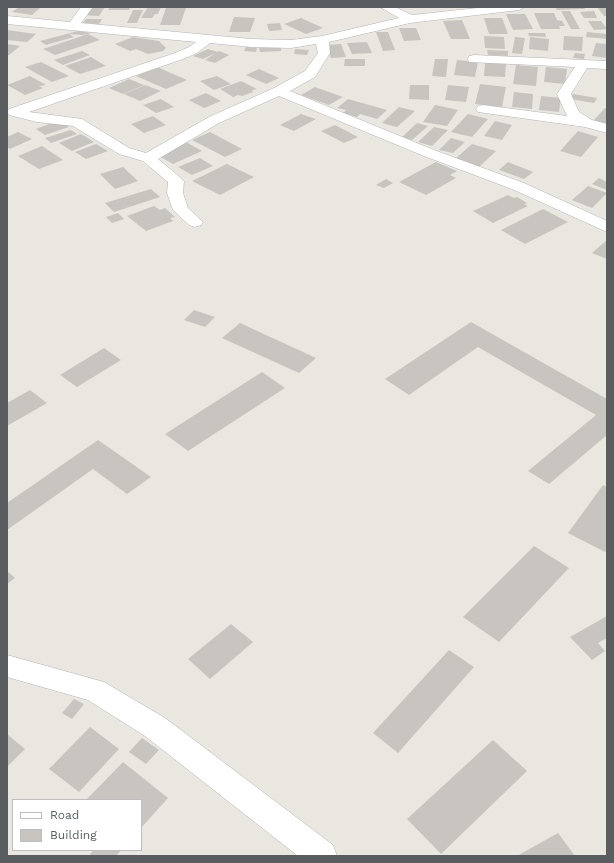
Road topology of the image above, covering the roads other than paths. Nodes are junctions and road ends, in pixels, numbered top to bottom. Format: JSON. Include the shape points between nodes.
{"nodes":[{"id":1,"x":87,"y":7,"type":"edge"},
{"id":2,"x":386,"y":7,"type":"edge"},
{"id":3,"x":519,"y":7,"type":"edge"},
{"id":4,"x":410,"y":19,"type":"junction"},
{"id":5,"x":7,"y":20,"type":"edge"},
{"id":6,"x":73,"y":26,"type":"junction"},
{"id":7,"x":207,"y":40,"type":"junction"},
{"id":8,"x":322,"y":40,"type":"junction"},
{"id":9,"x":474,"y":59,"type":"dead end"},
{"id":10,"x":584,"y":63,"type":"junction"},
{"id":11,"x":607,"y":65,"type":"edge"},
{"id":12,"x":279,"y":91,"type":"junction"},
{"id":13,"x":483,"y":109,"type":"dead end"},
{"id":14,"x":10,"y":114,"type":"edge"},
{"id":15,"x":587,"y":123,"type":"junction"},
{"id":16,"x":607,"y":129,"type":"edge"},
{"id":17,"x":148,"y":158,"type":"junction"},
{"id":18,"x":196,"y":222,"type":"dead end"},
{"id":19,"x":607,"y":227,"type":"edge"},
{"id":20,"x":7,"y":666,"type":"edge"},
{"id":21,"x":322,"y":856,"type":"edge"}],
"edges":[{"from":1,"to":6,"type":"street"},
{"from":2,"to":4,"type":"street"},
{"from":3,"to":4,"type":"street"},
{"from":4,"to":8,"type":"street"},
{"from":5,"to":6,"type":"street"},
{"from":6,"to":7,"type":"street"},
{"from":7,"to":8,"type":"street","via":[[291,44]]},
{"from":7,"to":14,"type":"street","via":[[179,56]]},
{"from":8,"to":12,"type":"street","via":[[324,53],[310,74]]},
{"from":9,"to":10,"type":"street"},
{"from":10,"to":11,"type":"street"},
{"from":10,"to":15,"type":"street","via":[[564,94],[573,114]]},
{"from":12,"to":17,"type":"street","via":[[214,120]]},
{"from":12,"to":19,"type":"street","via":[[429,153],[518,186]]},
{"from":13,"to":15,"type":"street"},
{"from":14,"to":17,"type":"street","via":[[77,122],[124,151]]},
{"from":15,"to":16,"type":"street"},
{"from":17,"to":18,"type":"street","via":[[176,181],[175,193],[181,210]]},
{"from":20,"to":21,"type":"street","via":[[95,690],[155,727]]}]}
